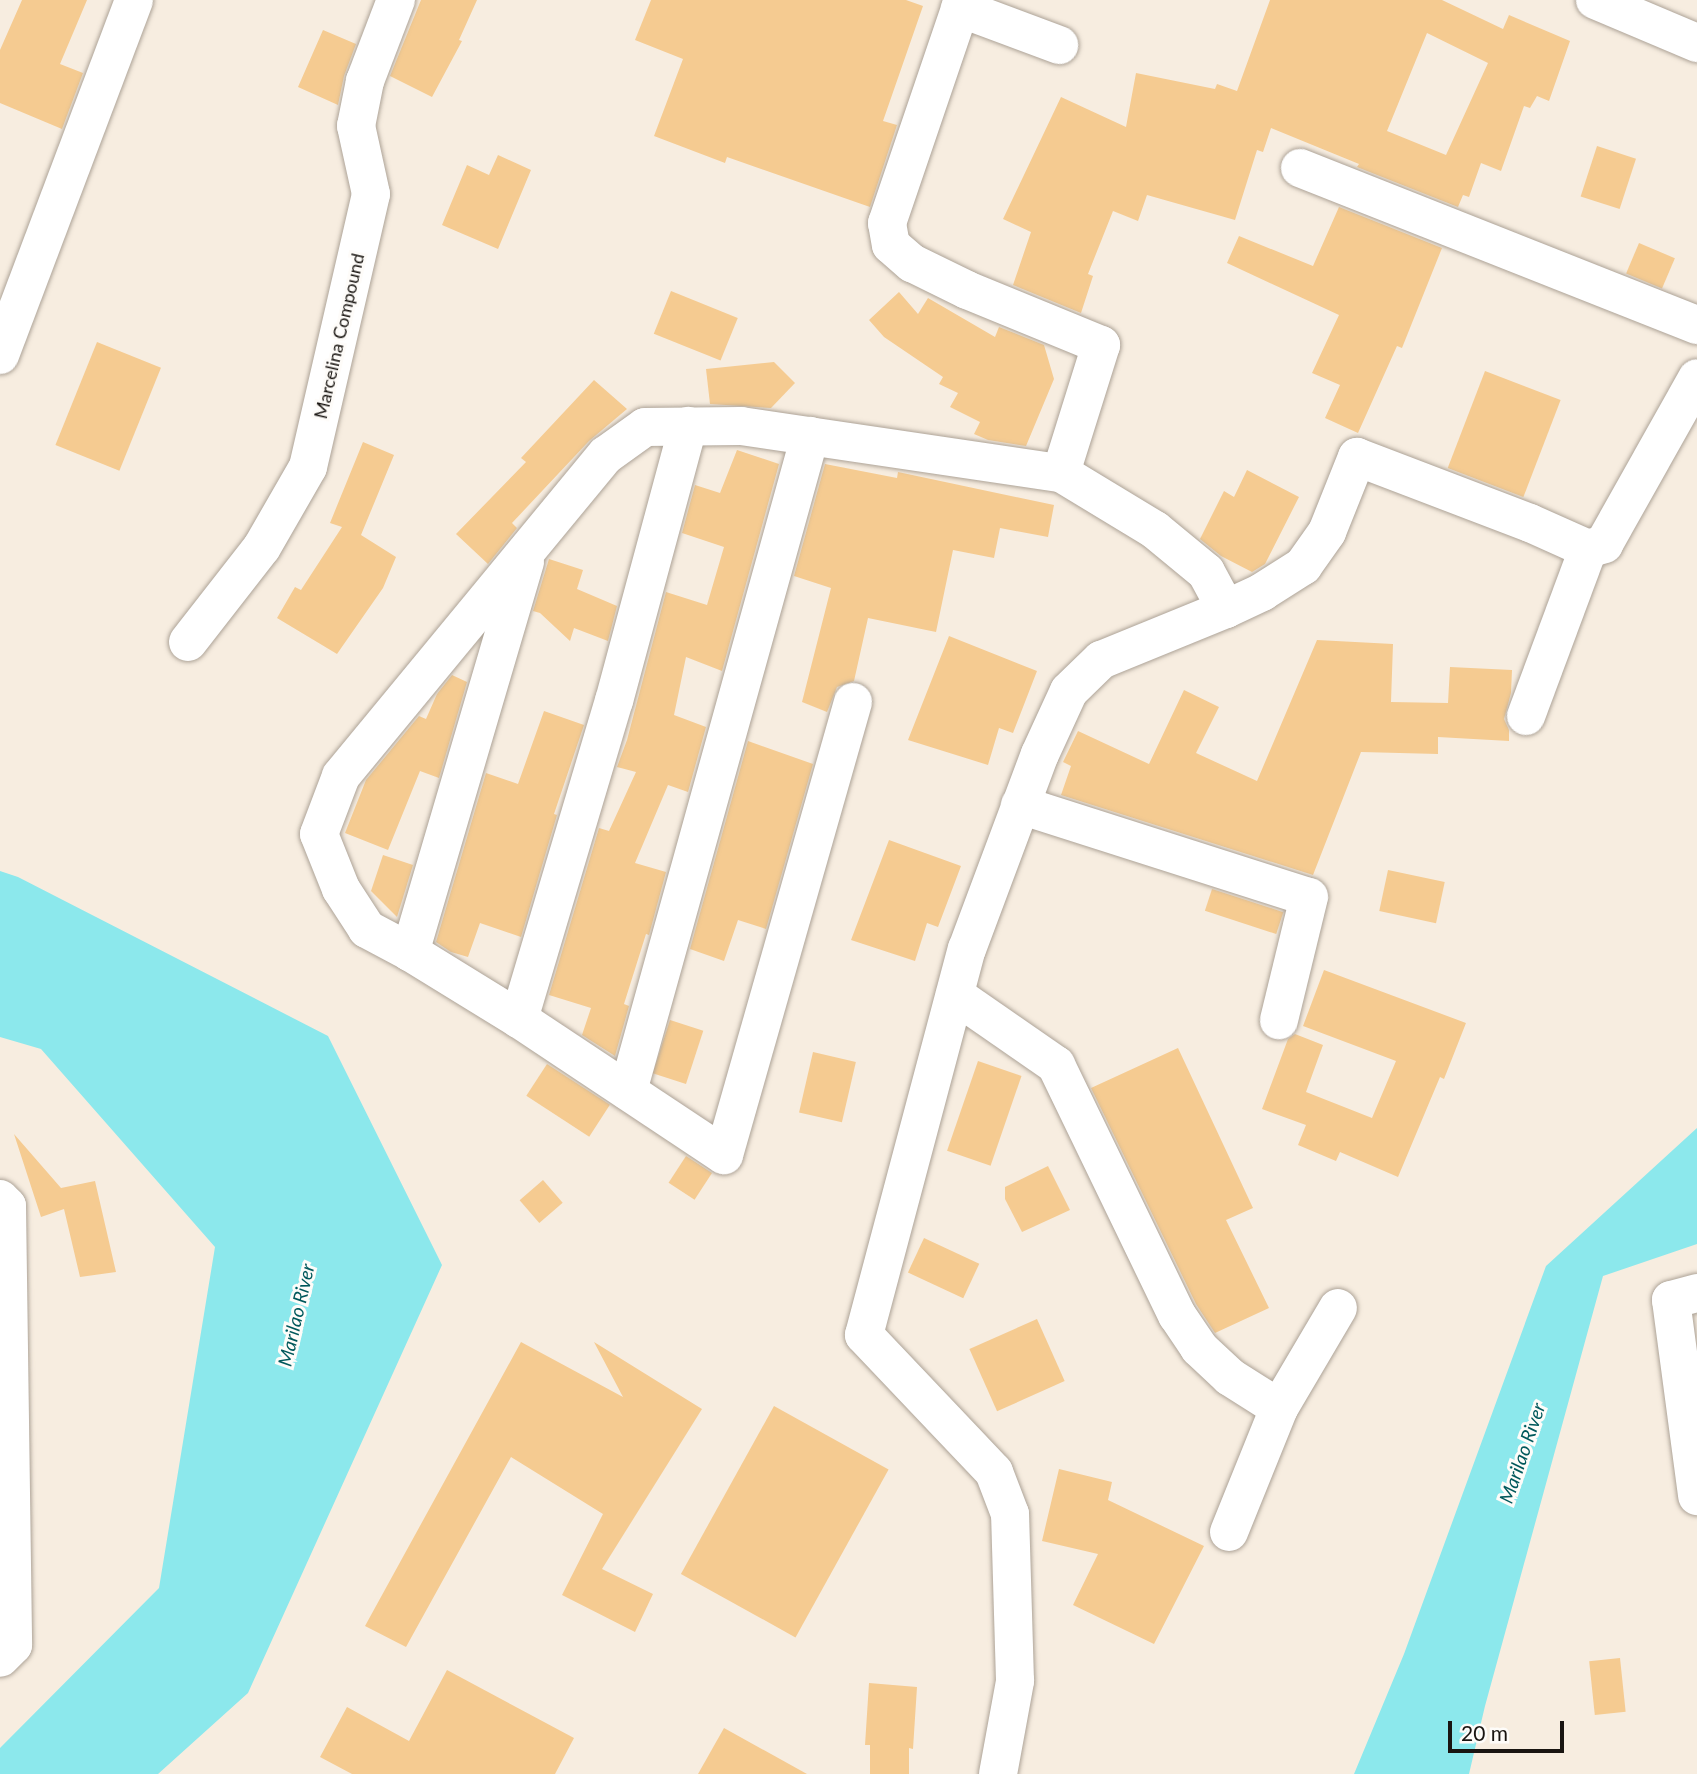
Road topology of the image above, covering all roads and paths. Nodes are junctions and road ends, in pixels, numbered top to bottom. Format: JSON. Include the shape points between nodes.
{"nodes":[{"id":1,"x":134,"y":0,"type":"edge"},
{"id":2,"x":396,"y":0,"type":"edge"},
{"id":3,"x":1595,"y":0,"type":"edge"},
{"id":4,"x":961,"y":4,"type":"edge"},
{"id":5,"x":1697,"y":43,"type":"edge"},
{"id":6,"x":1059,"y":45,"type":"dead end"},
{"id":7,"x":1300,"y":168,"type":"dead end"},
{"id":8,"x":1697,"y":325,"type":"edge"},
{"id":9,"x":0,"y":355,"type":"edge"},
{"id":10,"x":1697,"y":378,"type":"edge"},
{"id":11,"x":688,"y":426,"type":"junction"},
{"id":12,"x":810,"y":436,"type":"junction"},
{"id":13,"x":1061,"y":473,"type":"junction"},
{"id":14,"x":530,"y":546,"type":"junction"},
{"id":15,"x":1588,"y":549,"type":"junction"},
{"id":16,"x":1226,"y":610,"type":"junction"},
{"id":17,"x":188,"y":642,"type":"dead end"},
{"id":18,"x":853,"y":702,"type":"dead end"},
{"id":19,"x":1526,"y":716,"type":"dead end"},
{"id":20,"x":1020,"y":806,"type":"junction"},
{"id":21,"x":410,"y":952,"type":"junction"},
{"id":22,"x":955,"y":995,"type":"junction"},
{"id":23,"x":519,"y":1019,"type":"junction"},
{"id":24,"x":1279,"y":1020,"type":"dead end"},
{"id":25,"x":628,"y":1091,"type":"junction"},
{"id":26,"x":0,"y":1199,"type":"edge"},
{"id":27,"x":4,"y":1287,"type":"edge"},
{"id":28,"x":1697,"y":1293,"type":"edge"},
{"id":29,"x":1338,"y":1308,"type":"dead end"},
{"id":30,"x":1279,"y":1408,"type":"junction"},
{"id":31,"x":1697,"y":1496,"type":"edge"},
{"id":32,"x":1229,"y":1532,"type":"dead end"},
{"id":33,"x":4,"y":1649,"type":"edge"},
{"id":34,"x":998,"y":1774,"type":"edge"}],
"edges":[{"from":1,"to":9,"type":"street"},
{"from":2,"to":17,"type":"street","name":"Marcelina Compound","via":[[365,81],[356,126],[371,194],[308,467],[262,547]]},
{"from":3,"to":5,"type":"street"},
{"from":4,"to":6,"type":"street"},
{"from":4,"to":13,"type":"street","via":[[887,223],[891,246],[967,290],[1101,345]]},
{"from":7,"to":8,"type":"street"},
{"from":10,"to":15,"type":"street","via":[[1604,544]]},
{"from":11,"to":12,"type":"street","via":[[741,426]]},
{"from":11,"to":14,"type":"street","via":[[645,427],[606,455]]},
{"from":11,"to":23,"type":"street","via":[[614,701]]},
{"from":12,"to":13,"type":"street"},
{"from":12,"to":25,"type":"street"},
{"from":13,"to":16,"type":"street","via":[[1155,530],[1206,572]]},
{"from":14,"to":21,"type":"street"},
{"from":14,"to":21,"type":"street","via":[[341,776],[319,834],[341,889],[368,929]]},
{"from":15,"to":16,"type":"street","via":[[1357,457],[1327,532],[1303,566]]},
{"from":15,"to":19,"type":"street"},
{"from":16,"to":20,"type":"street","via":[[1101,660],[1069,691]]},
{"from":18,"to":25,"type":"street","via":[[724,1155]]},
{"from":20,"to":22,"type":"street","via":[[967,949]]},
{"from":20,"to":24,"type":"street","via":[[1309,897]]},
{"from":21,"to":23,"type":"street"},
{"from":22,"to":30,"type":"street","via":[[1056,1065],[1177,1315],[1199,1348],[1223,1370]]},
{"from":22,"to":34,"type":"street","via":[[864,1335],[994,1472],[1010,1514],[1015,1681]]},
{"from":23,"to":25,"type":"street"},
{"from":26,"to":27,"type":"street","via":[[7,1206]]},
{"from":27,"to":33,"type":"street"},
{"from":28,"to":31,"type":"street","via":[[1671,1300]]},
{"from":29,"to":30,"type":"street"},
{"from":30,"to":32,"type":"street"}]}
